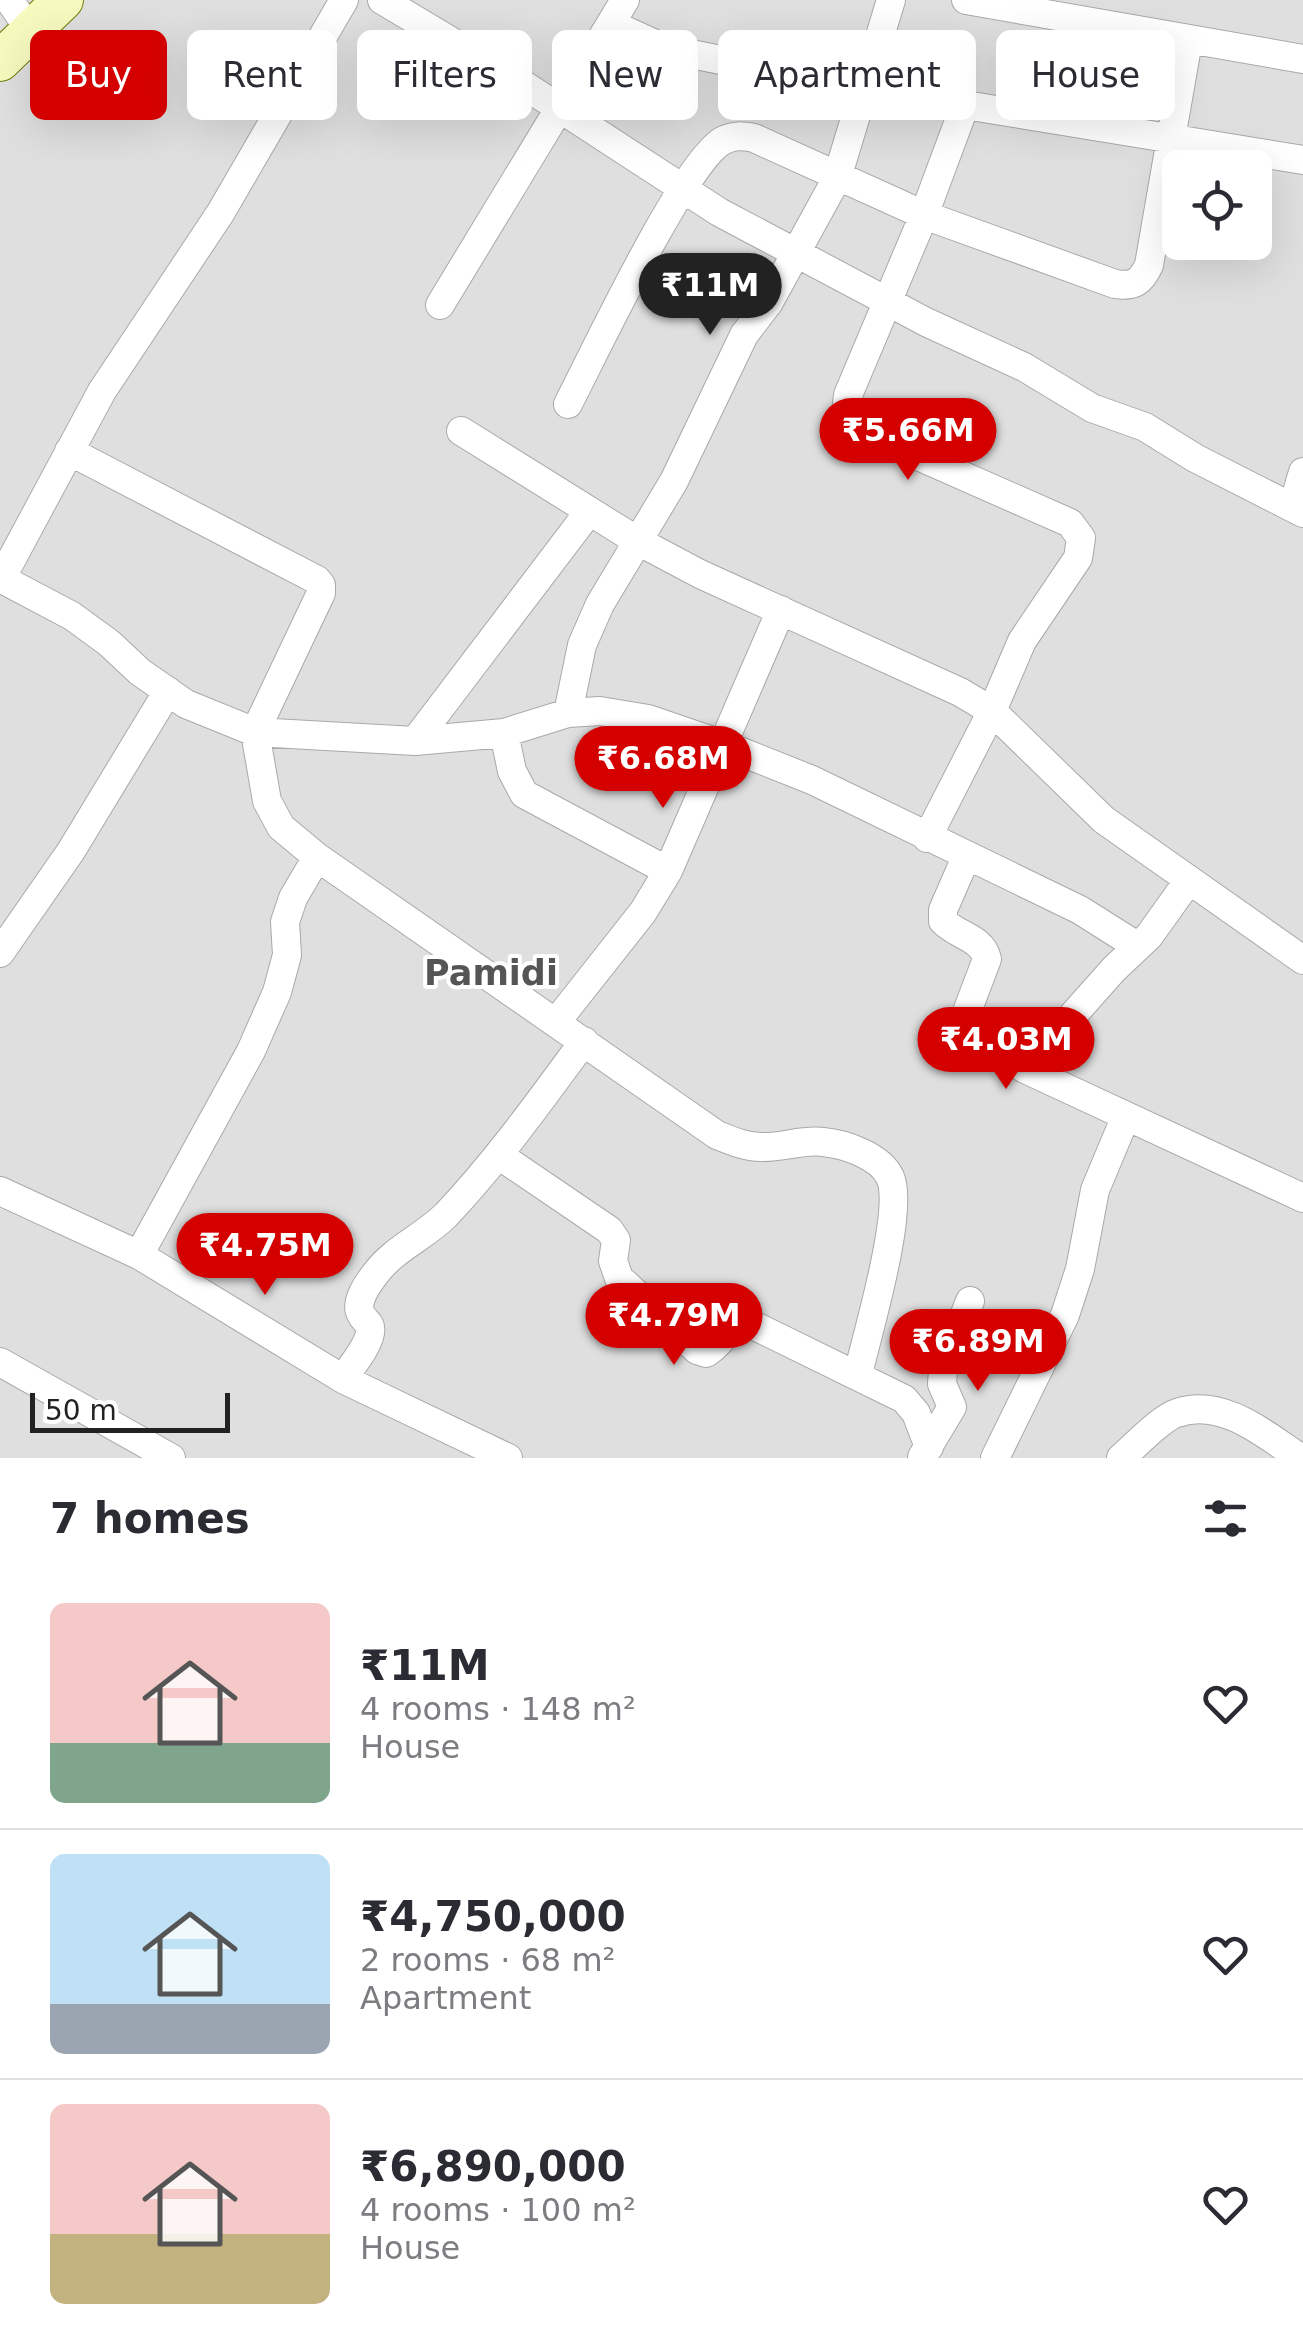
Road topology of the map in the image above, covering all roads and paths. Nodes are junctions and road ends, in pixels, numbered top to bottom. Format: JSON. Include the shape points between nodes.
{"nodes":[{"id":1,"x":344,"y":0,"type":"edge"},
{"id":2,"x":382,"y":0,"type":"edge"},
{"id":3,"x":891,"y":0,"type":"edge"},
{"id":4,"x":966,"y":0,"type":"edge"},
{"id":5,"x":37,"y":12,"type":"edge"},
{"id":6,"x":618,"y":12,"type":"edge"},
{"id":7,"x":883,"y":30,"type":"edge"},
{"id":8,"x":1188,"y":41,"type":"junction"},
{"id":9,"x":718,"y":59,"type":"edge"},
{"id":10,"x":1303,"y":59,"type":"edge"},
{"id":11,"x":0,"y":61,"type":"edge"},
{"id":12,"x":552,"y":106,"type":"edge"},
{"id":13,"x":976,"y":107,"type":"edge"},
{"id":14,"x":552,"y":120,"type":"edge"},
{"id":15,"x":574,"y":120,"type":"edge"},
{"id":16,"x":856,"y":120,"type":"edge"},
{"id":17,"x":959,"y":120,"type":"edge"},
{"id":18,"x":1172,"y":140,"type":"junction"},
{"id":19,"x":1303,"y":160,"type":"edge"},
{"id":20,"x":837,"y":178,"type":"junction"},
{"id":21,"x":682,"y":188,"type":"junction"},
{"id":22,"x":924,"y":215,"type":"junction"},
{"id":23,"x":795,"y":254,"type":"junction"},
{"id":24,"x":887,"y":301,"type":"junction"},
{"id":25,"x":440,"y":305,"type":"dead end"},
{"id":26,"x":568,"y":404,"type":"dead end"},
{"id":27,"x":461,"y":432,"type":"dead end"},
{"id":28,"x":69,"y":451,"type":"junction"},
{"id":29,"x":1303,"y":472,"type":"edge"},
{"id":30,"x":1298,"y":510,"type":"edge"},
{"id":31,"x":588,"y":513,"type":"junction"},
{"id":32,"x":636,"y":540,"type":"junction"},
{"id":33,"x":1,"y":578,"type":"edge"},
{"id":34,"x":782,"y":610,"type":"junction"},
{"id":35,"x":168,"y":692,"type":"junction"},
{"id":36,"x":992,"y":711,"type":"junction"},
{"id":37,"x":568,"y":713,"type":"junction"},
{"id":38,"x":255,"y":732,"type":"junction"},
{"id":39,"x":504,"y":732,"type":"junction"},
{"id":40,"x":415,"y":741,"type":"junction"},
{"id":41,"x":724,"y":745,"type":"junction"},
{"id":42,"x":928,"y":838,"type":"junction"},
{"id":43,"x":317,"y":856,"type":"junction"},
{"id":44,"x":967,"y":856,"type":"junction"},
{"id":45,"x":668,"y":871,"type":"junction"},
{"id":46,"x":1189,"y":880,"type":"junction"},
{"id":47,"x":1137,"y":946,"type":"junction"},
{"id":48,"x":0,"y":953,"type":"edge"},
{"id":49,"x":1303,"y":960,"type":"edge"},
{"id":50,"x":557,"y":1021,"type":"junction"},
{"id":51,"x":584,"y":1041,"type":"junction"},
{"id":52,"x":1025,"y":1069,"type":"junction"},
{"id":53,"x":1126,"y":1116,"type":"junction"},
{"id":54,"x":500,"y":1156,"type":"junction"},
{"id":55,"x":0,"y":1191,"type":"edge"},
{"id":56,"x":1303,"y":1198,"type":"edge"},
{"id":57,"x":139,"y":1254,"type":"junction"},
{"id":58,"x":970,"y":1300,"type":"dead end"},
{"id":59,"x":0,"y":1362,"type":"edge"},
{"id":60,"x":858,"y":1374,"type":"junction"},
{"id":61,"x":343,"y":1379,"type":"junction"},
{"id":62,"x":925,"y":1452,"type":"edge"},
{"id":63,"x":171,"y":1458,"type":"edge"},
{"id":64,"x":508,"y":1458,"type":"edge"},
{"id":65,"x":995,"y":1458,"type":"edge"},
{"id":66,"x":1121,"y":1458,"type":"edge"},
{"id":67,"x":1300,"y":1458,"type":"edge"}],
"edges":[{"from":1,"to":28,"type":"street","via":[[238,185]]},
{"from":2,"to":12,"type":"street"},
{"from":3,"to":7,"type":"street"},
{"from":4,"to":8,"type":"street"},
{"from":5,"to":11,"type":"main road"},
{"from":6,"to":9,"type":"street","via":[[666,49]]},
{"from":8,"to":10,"type":"street"},
{"from":8,"to":18,"type":"street"},
{"from":13,"to":18,"type":"street"},
{"from":14,"to":25,"type":"street"},
{"from":15,"to":21,"type":"street"},
{"from":16,"to":20,"type":"street"},
{"from":17,"to":22,"type":"street"},
{"from":18,"to":19,"type":"street"},
{"from":18,"to":22,"type":"street","via":[[1149,265],[1143,280],[1130,286]]},
{"from":20,"to":21,"type":"street","via":[[739,136],[712,149]]},
{"from":20,"to":22,"type":"street"},
{"from":20,"to":23,"type":"street"},
{"from":21,"to":23,"type":"street"},
{"from":21,"to":26,"type":"street"},
{"from":22,"to":24,"type":"street"},
{"from":23,"to":24,"type":"street"},
{"from":23,"to":32,"type":"street"},
{"from":24,"to":30,"type":"street"},
{"from":24,"to":36,"type":"street","via":[[848,394],[846,413],[857,428],[1070,523],[1081,538],[1078,558],[1022,641]]},
{"from":27,"to":31,"type":"street"},
{"from":28,"to":33,"type":"street"},
{"from":28,"to":38,"type":"street","via":[[321,585]]},
{"from":29,"to":30,"type":"street"},
{"from":31,"to":32,"type":"street"},
{"from":31,"to":40,"type":"street"},
{"from":32,"to":34,"type":"street"},
{"from":32,"to":37,"type":"street","via":[[582,645]]},
{"from":33,"to":35,"type":"street","via":[[72,616]]},
{"from":34,"to":36,"type":"street"},
{"from":34,"to":41,"type":"street"},
{"from":35,"to":38,"type":"street"},
{"from":35,"to":48,"type":"street","via":[[71,852]]},
{"from":36,"to":42,"type":"street"},
{"from":36,"to":46,"type":"street","via":[[1104,820]]},
{"from":37,"to":39,"type":"street"},
{"from":37,"to":41,"type":"street","via":[[648,719]]},
{"from":38,"to":40,"type":"street"},
{"from":38,"to":43,"type":"street","via":[[267,801],[281,827]]},
{"from":39,"to":40,"type":"street"},
{"from":39,"to":45,"type":"street","via":[[524,794]]},
{"from":41,"to":42,"type":"street"},
{"from":41,"to":45,"type":"street"},
{"from":42,"to":44,"type":"street"},
{"from":43,"to":50,"type":"street"},
{"from":43,"to":57,"type":"street","via":[[285,922],[286,955],[264,1022]]},
{"from":44,"to":47,"type":"street","via":[[1080,910]]},
{"from":44,"to":52,"type":"street","via":[[942,921],[985,951],[965,1034]]},
{"from":45,"to":50,"type":"street"},
{"from":46,"to":47,"type":"street"},
{"from":46,"to":49,"type":"street"},
{"from":47,"to":52,"type":"street"},
{"from":50,"to":51,"type":"street"},
{"from":51,"to":54,"type":"street"},
{"from":51,"to":60,"type":"street","via":[[717,1135],[764,1148],[822,1141],[864,1154],[889,1174],[891,1228]]},
{"from":52,"to":53,"type":"street"},
{"from":53,"to":56,"type":"street"},
{"from":53,"to":65,"type":"street","via":[[1094,1190],[1066,1314]]},
{"from":54,"to":60,"type":"street","via":[[608,1230],[616,1240],[619,1278],[697,1350],[714,1348],[740,1322]]},
{"from":54,"to":61,"type":"street","via":[[442,1218],[375,1274],[359,1306],[371,1330]]},
{"from":55,"to":57,"type":"street"},
{"from":57,"to":61,"type":"street"},
{"from":58,"to":62,"type":"street","via":[[943,1370],[952,1407]]},
{"from":59,"to":63,"type":"street"},
{"from":60,"to":62,"type":"street","via":[[904,1399],[916,1413]]},
{"from":61,"to":64,"type":"street"},
{"from":66,"to":67,"type":"street","via":[[1175,1413],[1208,1409],[1246,1422]]}]}
